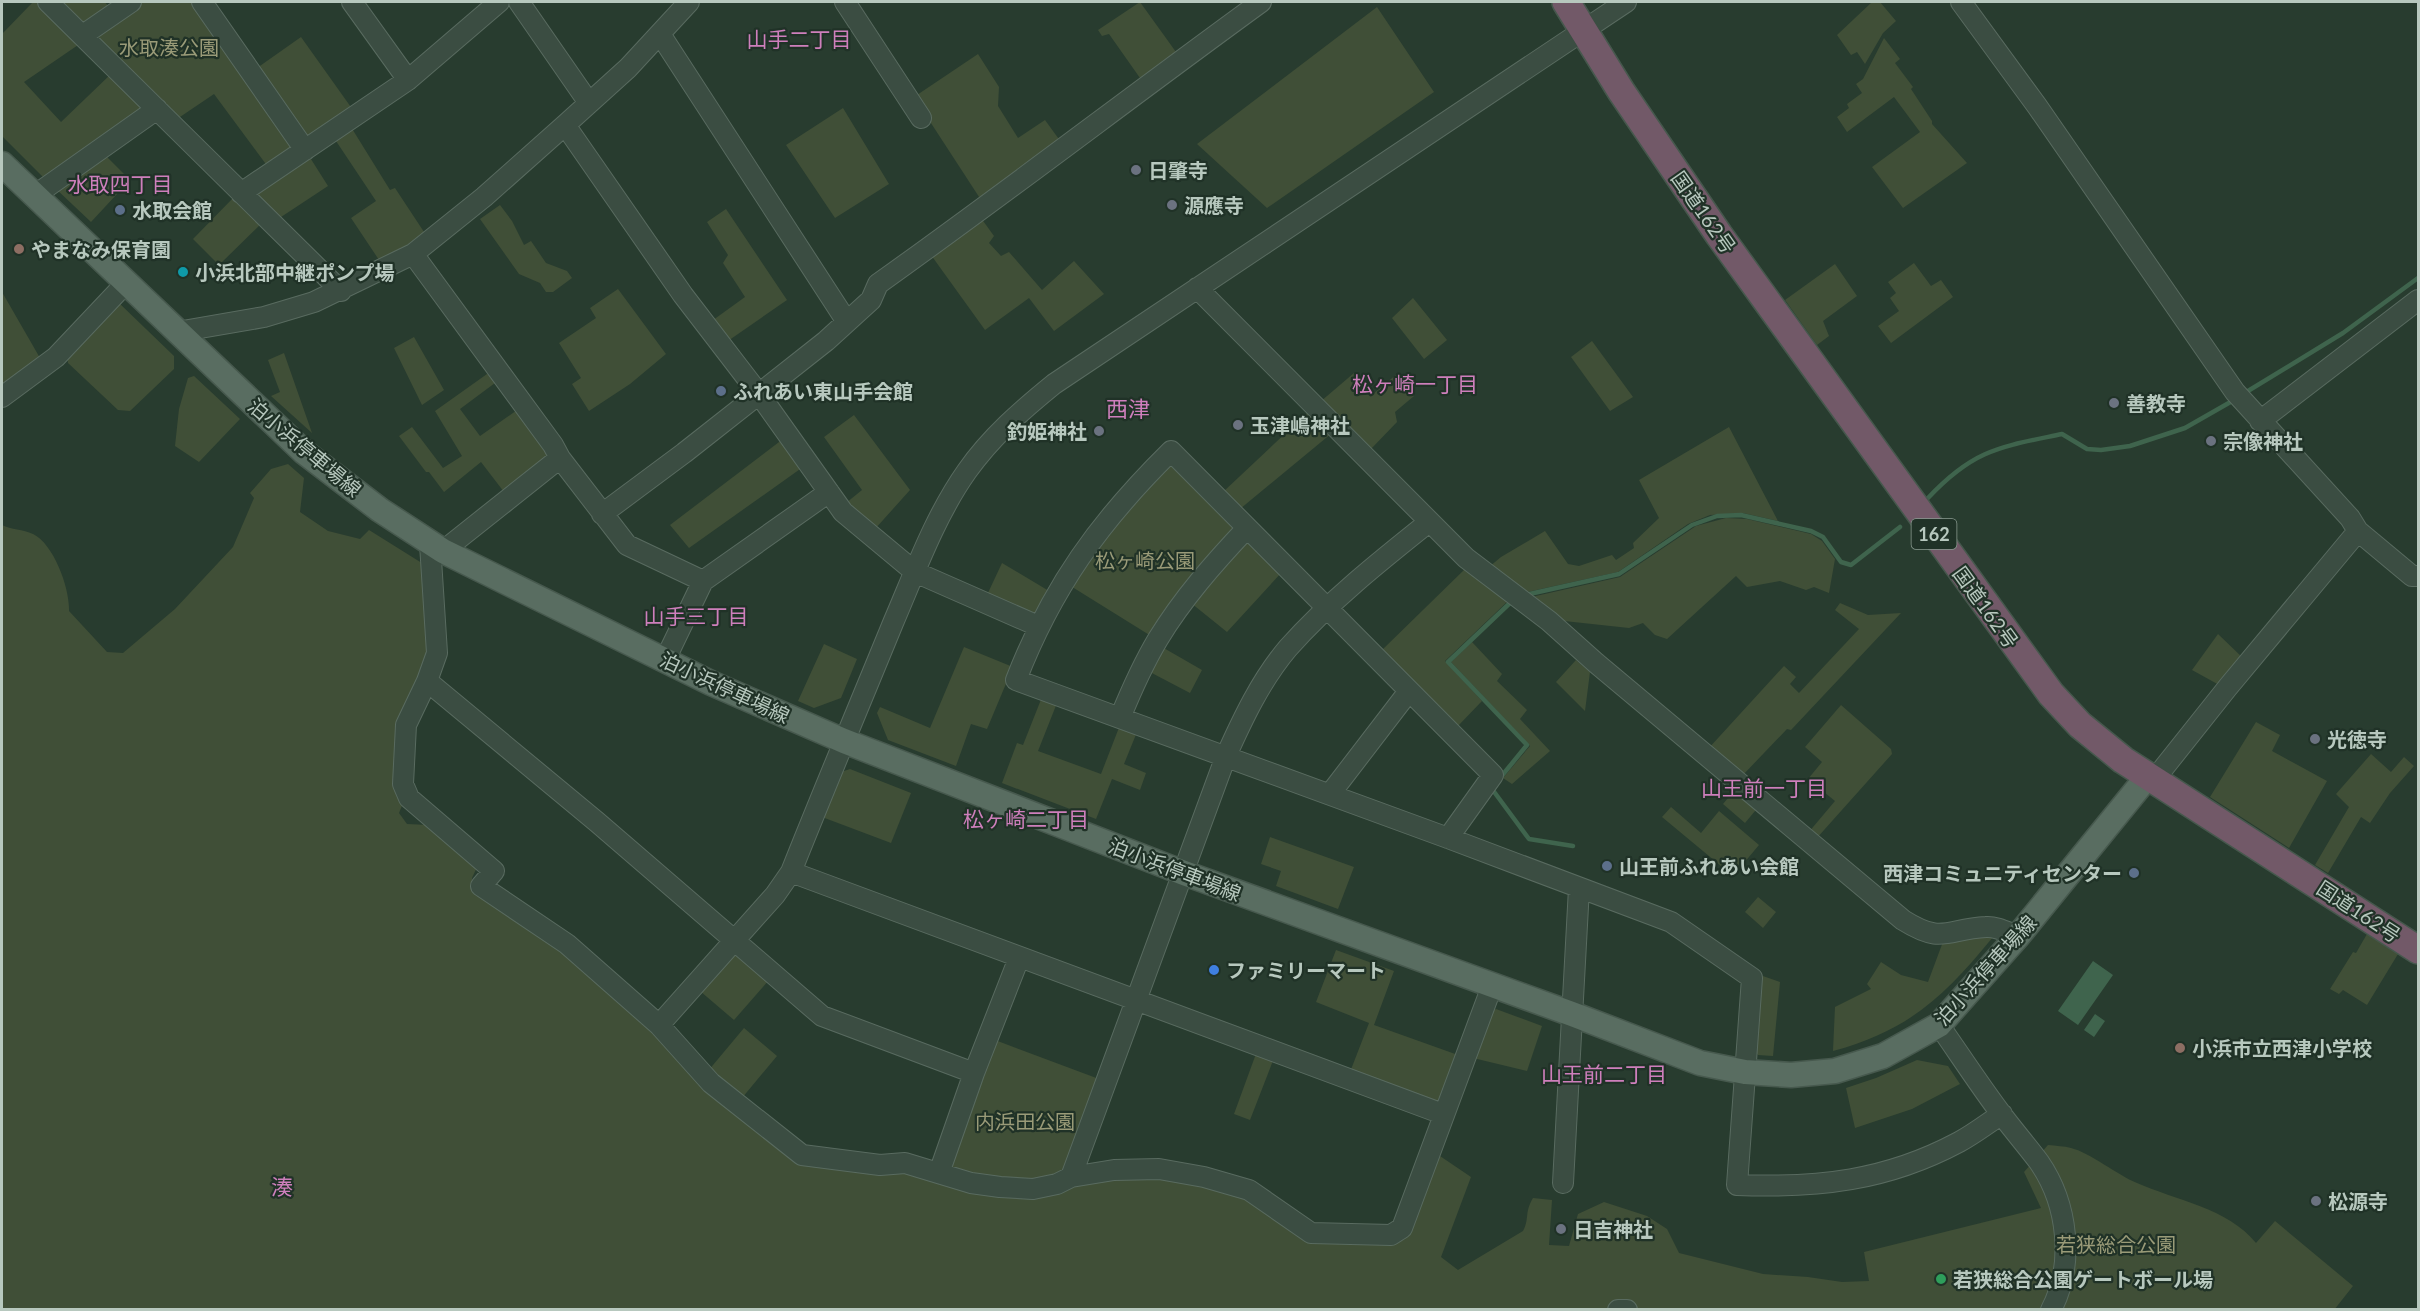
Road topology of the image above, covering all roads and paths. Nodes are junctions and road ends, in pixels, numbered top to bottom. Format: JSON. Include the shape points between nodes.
{"nodes":[{"id":1,"x":48,"y":2,"type":"edge"},
{"id":2,"x":131,"y":2,"type":"edge"},
{"id":3,"x":202,"y":2,"type":"edge"},
{"id":4,"x":352,"y":2,"type":"edge"},
{"id":5,"x":500,"y":2,"type":"edge"},
{"id":6,"x":519,"y":2,"type":"edge"},
{"id":7,"x":690,"y":2,"type":"edge"},
{"id":8,"x":845,"y":2,"type":"edge"},
{"id":9,"x":1261,"y":2,"type":"edge"},
{"id":10,"x":1566,"y":2,"type":"edge"},
{"id":11,"x":1626,"y":2,"type":"edge"},
{"id":12,"x":1961,"y":2,"type":"edge"},
{"id":13,"x":1583,"y":31,"type":"junction"},
{"id":14,"x":660,"y":34,"type":"junction"},
{"id":15,"x":83,"y":35,"type":"junction"},
{"id":16,"x":408,"y":80,"type":"junction"},
{"id":17,"x":590,"y":103,"type":"junction"},
{"id":18,"x":157,"y":109,"type":"junction"},
{"id":19,"x":921,"y":118,"type":"dead end"},
{"id":20,"x":565,"y":125,"type":"junction"},
{"id":21,"x":305,"y":150,"type":"junction"},
{"id":22,"x":2,"y":164,"type":"edge"},
{"id":23,"x":241,"y":193,"type":"junction"},
{"id":24,"x":34,"y":196,"type":"junction"},
{"id":25,"x":413,"y":254,"type":"junction"},
{"id":26,"x":125,"y":284,"type":"junction"},
{"id":27,"x":1197,"y":288,"type":"junction"},
{"id":28,"x":340,"y":291,"type":"junction"},
{"id":29,"x":2418,"y":300,"type":"edge"},
{"id":30,"x":847,"y":322,"type":"junction"},
{"id":31,"x":177,"y":332,"type":"junction"},
{"id":32,"x":759,"y":394,"type":"junction"},
{"id":33,"x":2,"y":397,"type":"edge"},
{"id":34,"x":2260,"y":421,"type":"junction"},
{"id":35,"x":560,"y":458,"type":"junction"},
{"id":36,"x":829,"y":492,"type":"junction"},
{"id":37,"x":602,"y":514,"type":"junction"},
{"id":38,"x":1429,"y":522,"type":"junction"},
{"id":39,"x":1247,"y":528,"type":"junction"},
{"id":40,"x":2358,"y":531,"type":"junction"},
{"id":41,"x":436,"y":547,"type":"junction"},
{"id":42,"x":915,"y":572,"type":"junction"},
{"id":43,"x":2418,"y":576,"type":"edge"},
{"id":44,"x":703,"y":582,"type":"junction"},
{"id":45,"x":1327,"y":609,"type":"junction"},
{"id":46,"x":1038,"y":626,"type":"junction"},
{"id":47,"x":665,"y":660,"type":"junction"},
{"id":48,"x":427,"y":681,"type":"junction"},
{"id":49,"x":1409,"y":691,"type":"junction"},
{"id":50,"x":1119,"y":718,"type":"junction"},
{"id":51,"x":843,"y":741,"type":"junction"},
{"id":52,"x":1226,"y":756,"type":"junction"},
{"id":53,"x":2151,"y":778,"type":"junction"},
{"id":54,"x":1330,"y":794,"type":"junction"},
{"id":55,"x":1448,"y":838,"type":"junction"},
{"id":56,"x":791,"y":872,"type":"junction"},
{"id":57,"x":1184,"y":873,"type":"junction"},
{"id":58,"x":1579,"y":888,"type":"junction"},
{"id":59,"x":2018,"y":936,"type":"junction"},
{"id":60,"x":735,"y":941,"type":"junction"},
{"id":61,"x":2418,"y":950,"type":"edge"},
{"id":62,"x":1019,"y":958,"type":"junction"},
{"id":63,"x":1492,"y":986,"type":"junction"},
{"id":64,"x":1137,"y":999,"type":"junction"},
{"id":65,"x":1572,"y":1014,"type":"junction"},
{"id":66,"x":659,"y":1025,"type":"junction"},
{"id":67,"x":1939,"y":1025,"type":"junction"},
{"id":68,"x":1745,"y":1072,"type":"junction"},
{"id":69,"x":974,"y":1073,"type":"junction"},
{"id":70,"x":1443,"y":1114,"type":"junction"},
{"id":71,"x":2002,"y":1114,"type":"junction"},
{"id":72,"x":939,"y":1173,"type":"junction"},
{"id":73,"x":1071,"y":1177,"type":"junction"},
{"id":74,"x":1563,"y":1183,"type":"dead end"},
{"id":75,"x":1618,"y":1310,"type":"edge"},
{"id":76,"x":1627,"y":1310,"type":"edge"},
{"id":77,"x":2051,"y":1310,"type":"edge"}],
"edges":[{"from":1,"to":15,"type":"street"},
{"from":2,"to":15,"type":"street"},
{"from":3,"to":21,"type":"street"},
{"from":4,"to":16,"type":"street"},
{"from":5,"to":16,"type":"street"},
{"from":6,"to":17,"type":"street"},
{"from":7,"to":14,"type":"street"},
{"from":8,"to":19,"type":"street"},
{"from":9,"to":30,"type":"street","via":[[878,284],[871,300]]},
{"from":10,"to":13,"type":"highway","name":"国道162号","number":"162"},
{"from":11,"to":13,"type":"street"},
{"from":12,"to":34,"type":"street","via":[[2239,397]]},
{"from":13,"to":27,"type":"street"},
{"from":13,"to":53,"type":"highway","name":"国道162号","number":"162","via":[[1726,244],[2043,684],[2104,746]]},
{"from":14,"to":17,"type":"street"},
{"from":14,"to":30,"type":"street"},
{"from":15,"to":18,"type":"street"},
{"from":16,"to":21,"type":"street"},
{"from":17,"to":20,"type":"street"},
{"from":18,"to":23,"type":"street"},
{"from":18,"to":24,"type":"street"},
{"from":20,"to":25,"type":"street"},
{"from":20,"to":32,"type":"street","via":[[683,295]]},
{"from":21,"to":23,"type":"street"},
{"from":22,"to":24,"type":"main road","name":"泊小浜停車場線"},
{"from":23,"to":28,"type":"street"},
{"from":24,"to":26,"type":"main road","name":"泊小浜停車場線"},
{"from":25,"to":28,"type":"street"},
{"from":25,"to":35,"type":"street"},
{"from":26,"to":31,"type":"main road","name":"泊小浜停車場線"},
{"from":26,"to":33,"type":"street","via":[[56,357]]},
{"from":27,"to":38,"type":"street"},
{"from":27,"to":42,"type":"street","via":[[1053,384],[993,438],[966,471],[945,507]]},
{"from":28,"to":31,"type":"street","via":[[264,317]]},
{"from":29,"to":34,"type":"street"},
{"from":30,"to":32,"type":"street"},
{"from":31,"to":41,"type":"main road","name":"泊小浜停車場線","via":[[304,452]]},
{"from":32,"to":36,"type":"street"},
{"from":32,"to":37,"type":"street"},
{"from":34,"to":40,"type":"street"},
{"from":35,"to":37,"type":"street"},
{"from":35,"to":41,"type":"street"},
{"from":36,"to":42,"type":"street","via":[[843,512]]},
{"from":36,"to":44,"type":"street"},
{"from":37,"to":44,"type":"street","via":[[627,545]]},
{"from":38,"to":45,"type":"street"},
{"from":38,"to":59,"type":"street","via":[[1466,558],[1549,621],[1903,920],[1931,934],[1950,935],[1988,926]]},
{"from":39,"to":45,"type":"street"},
{"from":39,"to":46,"type":"street","via":[[1171,451],[1099,528]]},
{"from":39,"to":50,"type":"street","via":[[1208,570],[1157,640]]},
{"from":40,"to":43,"type":"street","via":[[2412,576]]},
{"from":40,"to":53,"type":"street"},
{"from":41,"to":47,"type":"main road","name":"泊小浜停車場線"},
{"from":41,"to":48,"type":"street","via":[[437,653]]},
{"from":42,"to":46,"type":"street"},
{"from":42,"to":51,"type":"street"},
{"from":44,"to":47,"type":"street"},
{"from":45,"to":49,"type":"street"},
{"from":45,"to":52,"type":"street","via":[[1287,650],[1266,680],[1246,711]]},
{"from":46,"to":50,"type":"street","via":[[1016,680]]},
{"from":47,"to":51,"type":"main road","name":"泊小浜停車場線"},
{"from":48,"to":60,"type":"street"},
{"from":48,"to":66,"type":"street","via":[[406,725],[403,784],[409,798],[494,871],[481,886],[567,944]]},
{"from":49,"to":54,"type":"street"},
{"from":49,"to":55,"type":"street","via":[[1493,775]]},
{"from":50,"to":52,"type":"street"},
{"from":51,"to":56,"type":"street"},
{"from":51,"to":57,"type":"main road","name":"泊小浜停車場線"},
{"from":52,"to":54,"type":"street"},
{"from":52,"to":57,"type":"street"},
{"from":53,"to":59,"type":"main road","name":"泊小浜停車場線"},
{"from":53,"to":61,"type":"highway","name":"国道162号","number":"162"},
{"from":54,"to":55,"type":"street"},
{"from":55,"to":58,"type":"street"},
{"from":56,"to":60,"type":"street"},
{"from":56,"to":62,"type":"street"},
{"from":57,"to":63,"type":"main road","name":"泊小浜停車場線"},
{"from":57,"to":64,"type":"street"},
{"from":58,"to":65,"type":"street"},
{"from":58,"to":68,"type":"street","via":[[1671,922],[1752,978]]},
{"from":59,"to":67,"type":"main road","name":"泊小浜停車場線"},
{"from":60,"to":66,"type":"street"},
{"from":60,"to":69,"type":"street","via":[[822,1016]]},
{"from":62,"to":64,"type":"street"},
{"from":62,"to":69,"type":"street"},
{"from":63,"to":65,"type":"main road","name":"泊小浜停車場線"},
{"from":63,"to":70,"type":"street"},
{"from":64,"to":70,"type":"street"},
{"from":64,"to":73,"type":"street"},
{"from":65,"to":68,"type":"main road","name":"泊小浜停車場線","via":[[1700,1064]]},
{"from":65,"to":74,"type":"street"},
{"from":66,"to":72,"type":"street","via":[[711,1083],[802,1155],[880,1165],[905,1163]]},
{"from":67,"to":68,"type":"main road","name":"泊小浜停車場線","via":[[1883,1056],[1835,1071],[1791,1075]]},
{"from":67,"to":71,"type":"street"},
{"from":68,"to":71,"type":"street","via":[[1737,1185],[1830,1184],[1874,1175],[1960,1141]]},
{"from":69,"to":72,"type":"street"},
{"from":70,"to":73,"type":"street","via":[[1402,1228],[1391,1235],[1311,1233],[1248,1190],[1204,1177],[1159,1169],[1114,1170]]},
{"from":71,"to":77,"type":"street","via":[[2040,1163],[2056,1195],[2065,1226],[2062,1278]]},
{"from":72,"to":73,"type":"street","via":[[971,1183],[1022,1188],[1057,1184]]},
{"from":75,"to":76,"type":"street"}]}
